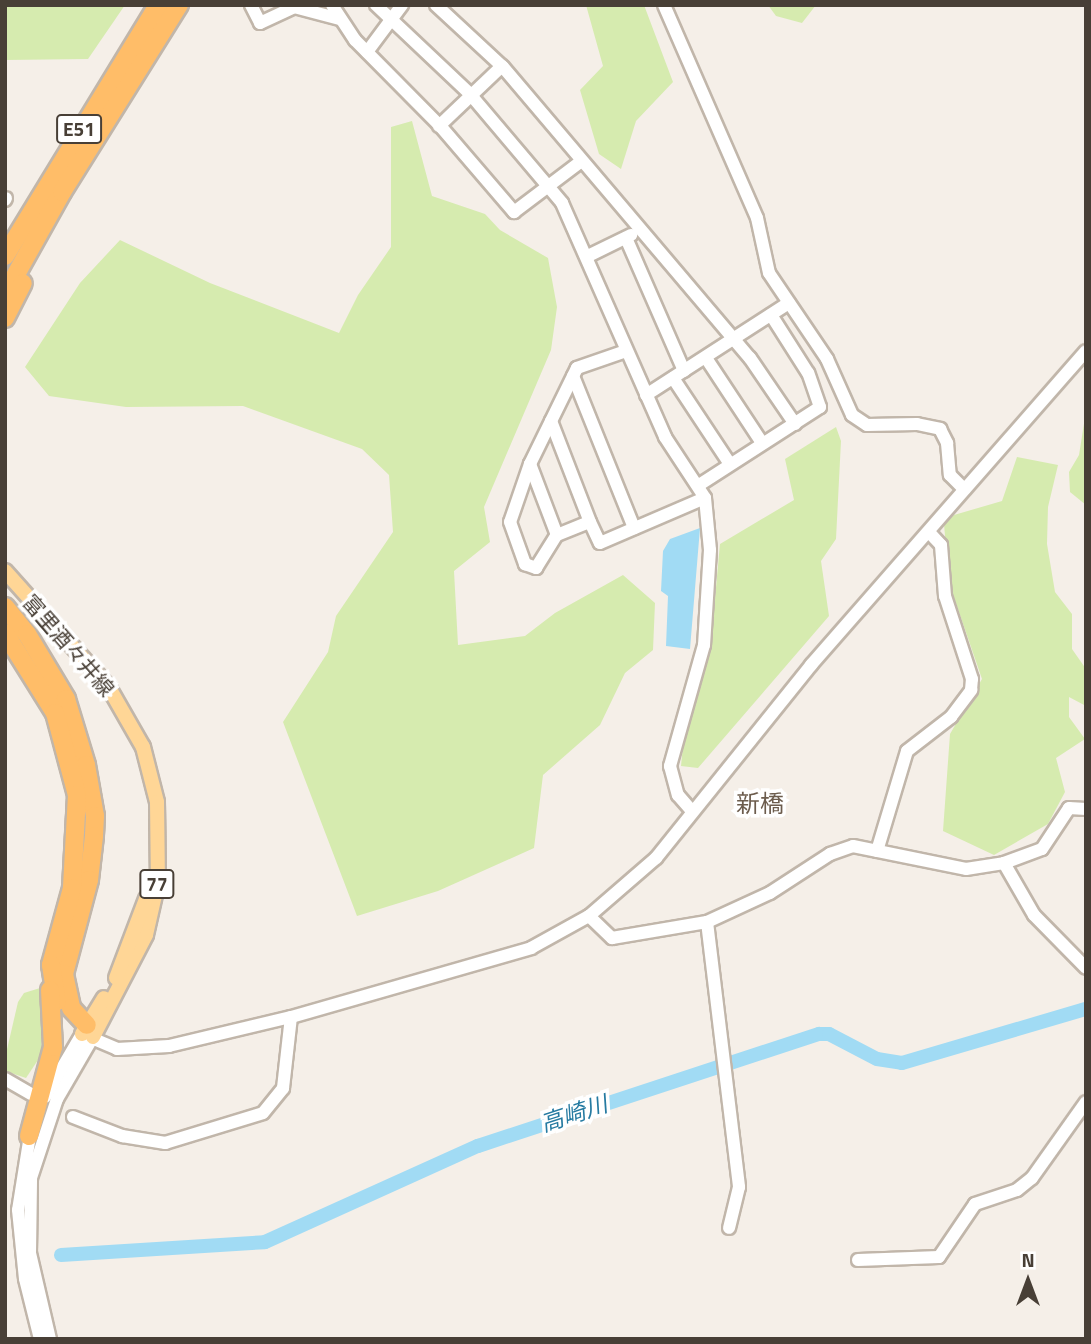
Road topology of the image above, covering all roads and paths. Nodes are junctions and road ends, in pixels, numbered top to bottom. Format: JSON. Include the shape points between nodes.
{"nodes":[{"id":1,"x":158,"y":5,"type":"edge"},
{"id":2,"x":179,"y":5,"type":"edge"},
{"id":3,"x":251,"y":5,"type":"edge"},
{"id":4,"x":332,"y":5,"type":"edge"},
{"id":5,"x":376,"y":5,"type":"edge"},
{"id":6,"x":402,"y":5,"type":"edge"},
{"id":7,"x":436,"y":5,"type":"edge"},
{"id":8,"x":664,"y":5,"type":"edge"},
{"id":9,"x":340,"y":19,"type":"junction"},
{"id":10,"x":390,"y":21,"type":"junction"},
{"id":11,"x":367,"y":52,"type":"junction"},
{"id":12,"x":502,"y":66,"type":"junction"},
{"id":13,"x":470,"y":94,"type":"junction"},
{"id":14,"x":439,"y":126,"type":"junction"},
{"id":15,"x":89,"y":148,"type":"junction"},
{"id":16,"x":580,"y":162,"type":"junction"},
{"id":17,"x":548,"y":186,"type":"junction"},
{"id":18,"x":640,"y":231,"type":"junction"},
{"id":19,"x":626,"y":238,"type":"junction"},
{"id":20,"x":5,"y":256,"type":"edge"},
{"id":21,"x":588,"y":256,"type":"junction"},
{"id":22,"x":5,"y":294,"type":"edge"},
{"id":23,"x":789,"y":303,"type":"junction"},
{"id":24,"x":771,"y":315,"type":"junction"},
{"id":25,"x":5,"y":318,"type":"edge"},
{"id":26,"x":735,"y":340,"type":"junction"},
{"id":27,"x":626,"y":351,"type":"junction"},
{"id":28,"x":1086,"y":351,"type":"edge"},
{"id":29,"x":706,"y":358,"type":"junction"},
{"id":30,"x":678,"y":374,"type":"junction"},
{"id":31,"x":573,"y":376,"type":"junction"},
{"id":32,"x":646,"y":395,"type":"junction"},
{"id":33,"x":551,"y":421,"type":"junction"},
{"id":34,"x":795,"y":424,"type":"junction"},
{"id":35,"x":762,"y":443,"type":"junction"},
{"id":36,"x":530,"y":464,"type":"junction"},
{"id":37,"x":730,"y":464,"type":"junction"},
{"id":38,"x":699,"y":485,"type":"junction"},
{"id":39,"x":964,"y":489,"type":"junction"},
{"id":40,"x":705,"y":498,"type":"junction"},
{"id":41,"x":590,"y":523,"type":"junction"},
{"id":42,"x":634,"y":528,"type":"junction"},
{"id":43,"x":929,"y":532,"type":"junction"},
{"id":44,"x":557,"y":535,"type":"junction"},
{"id":45,"x":5,"y":571,"type":"edge"},
{"id":46,"x":5,"y":607,"type":"edge"},
{"id":47,"x":5,"y":622,"type":"edge"},
{"id":48,"x":5,"y":633,"type":"edge"},
{"id":49,"x":5,"y":649,"type":"edge"},
{"id":50,"x":30,"y":658,"type":"junction"},
{"id":51,"x":1086,"y":809,"type":"edge"},
{"id":52,"x":692,"y":811,"type":"junction"},
{"id":53,"x":877,"y":851,"type":"junction"},
{"id":54,"x":1004,"y":863,"type":"junction"},
{"id":55,"x":589,"y":916,"type":"junction"},
{"id":56,"x":707,"y":922,"type":"junction"},
{"id":57,"x":1086,"y":968,"type":"edge"},
{"id":58,"x":51,"y":973,"type":"junction"},
{"id":59,"x":291,"y":1017,"type":"junction"},
{"id":60,"x":87,"y":1032,"type":"junction"},
{"id":61,"x":5,"y":1079,"type":"edge"},
{"id":62,"x":31,"y":1094,"type":"dead end"},
{"id":63,"x":1086,"y":1102,"type":"edge"},
{"id":64,"x":73,"y":1117,"type":"dead end"},
{"id":65,"x":29,"y":1136,"type":"junction"},
{"id":66,"x":729,"y":1228,"type":"dead end"},
{"id":67,"x":858,"y":1260,"type":"dead end"},
{"id":68,"x":40,"y":1339,"type":"edge"},
{"id":69,"x":50,"y":1339,"type":"edge"}],
"edges":[{"from":1,"to":20,"type":"highway","number":"E51"},
{"from":2,"to":15,"type":"highway","number":"E51"},
{"from":3,"to":9,"type":"street","via":[[260,23],[294,7]]},
{"from":4,"to":9,"type":"street"},
{"from":5,"to":10,"type":"street"},
{"from":6,"to":10,"type":"street"},
{"from":7,"to":12,"type":"street"},
{"from":8,"to":23,"type":"street","via":[[757,218],[766,266]]},
{"from":9,"to":11,"type":"street"},
{"from":10,"to":11,"type":"street"},
{"from":10,"to":13,"type":"street"},
{"from":11,"to":14,"type":"street"},
{"from":12,"to":13,"type":"street"},
{"from":12,"to":16,"type":"street"},
{"from":13,"to":14,"type":"street"},
{"from":13,"to":17,"type":"street"},
{"from":14,"to":17,"type":"street","via":[[514,212]]},
{"from":15,"to":22,"type":"highway","number":"E51"},
{"from":15,"to":25,"type":"highway"},
{"from":16,"to":17,"type":"street"},
{"from":16,"to":18,"type":"street"},
{"from":17,"to":21,"type":"street"},
{"from":18,"to":19,"type":"street"},
{"from":18,"to":26,"type":"street"},
{"from":19,"to":21,"type":"street"},
{"from":19,"to":30,"type":"street"},
{"from":21,"to":27,"type":"street"},
{"from":23,"to":24,"type":"street"},
{"from":23,"to":39,"type":"street","via":[[827,359],[857,421],[940,429],[947,443],[950,475]]},
{"from":24,"to":26,"type":"street"},
{"from":24,"to":34,"type":"street","via":[[820,400],[820,407]]},
{"from":26,"to":29,"type":"street"},
{"from":26,"to":34,"type":"street"},
{"from":27,"to":31,"type":"street","via":[[577,368]]},
{"from":27,"to":32,"type":"street"},
{"from":28,"to":39,"type":"street"},
{"from":29,"to":30,"type":"street"},
{"from":29,"to":35,"type":"street"},
{"from":30,"to":32,"type":"street"},
{"from":30,"to":37,"type":"street"},
{"from":31,"to":33,"type":"street"},
{"from":31,"to":42,"type":"street"},
{"from":32,"to":38,"type":"street","via":[[665,437]]},
{"from":33,"to":36,"type":"street"},
{"from":33,"to":41,"type":"street"},
{"from":34,"to":35,"type":"street"},
{"from":35,"to":37,"type":"street"},
{"from":36,"to":44,"type":"street"},
{"from":36,"to":44,"type":"street","via":[[510,522],[529,569],[540,566]]},
{"from":37,"to":38,"type":"street"},
{"from":38,"to":40,"type":"street"},
{"from":39,"to":43,"type":"street"},
{"from":40,"to":42,"type":"street"},
{"from":40,"to":52,"type":"street","via":[[710,523],[704,645],[670,766],[678,795]]},
{"from":41,"to":42,"type":"street","via":[[600,543]]},
{"from":41,"to":44,"type":"street"},
{"from":43,"to":52,"type":"street","via":[[811,664]]},
{"from":43,"to":53,"type":"street","via":[[941,545],[944,596],[972,679],[971,690],[951,717],[907,751]]},
{"from":45,"to":60,"type":"main road","name":"富里酒々井線","number":"77","via":[[95,667],[129,722],[150,800],[149,888],[128,952]]},
{"from":46,"to":50,"type":"highway"},
{"from":47,"to":50,"type":"highway"},
{"from":48,"to":50,"type":"highway"},
{"from":49,"to":50,"type":"highway"},
{"from":50,"to":58,"type":"highway","via":[[55,713],[80,815],[72,888]]},
{"from":50,"to":60,"type":"highway","via":[[72,714],[96,816],[89,880],[64,974],[71,1008]]},
{"from":51,"to":54,"type":"street","via":[[1069,808],[1042,849]]},
{"from":52,"to":55,"type":"street","via":[[656,858]]},
{"from":53,"to":54,"type":"street","via":[[966,869]]},
{"from":53,"to":56,"type":"street","via":[[853,846],[830,854],[770,893]]},
{"from":54,"to":57,"type":"street","via":[[1034,915]]},
{"from":55,"to":56,"type":"street","via":[[607,936],[618,939]]},
{"from":55,"to":59,"type":"street","via":[[531,948]]},
{"from":56,"to":66,"type":"street","via":[[739,1187]]},
{"from":58,"to":60,"type":"highway","via":[[59,1009]]},
{"from":58,"to":65,"type":"highway","via":[[53,1047]]},
{"from":59,"to":60,"type":"street","via":[[138,1050],[117,1049]]},
{"from":59,"to":64,"type":"street","via":[[286,1078],[274,1105],[264,1113],[164,1143],[121,1136]]},
{"from":60,"to":65,"type":"street","via":[[47,1091]]},
{"from":60,"to":69,"type":"street","via":[[52,1109],[30,1186],[30,1253]]},
{"from":61,"to":62,"type":"street"},
{"from":63,"to":67,"type":"street","via":[[1032,1178],[1017,1190],[975,1204],[939,1257]]},
{"from":65,"to":68,"type":"street","via":[[19,1182],[19,1235]]}]}
